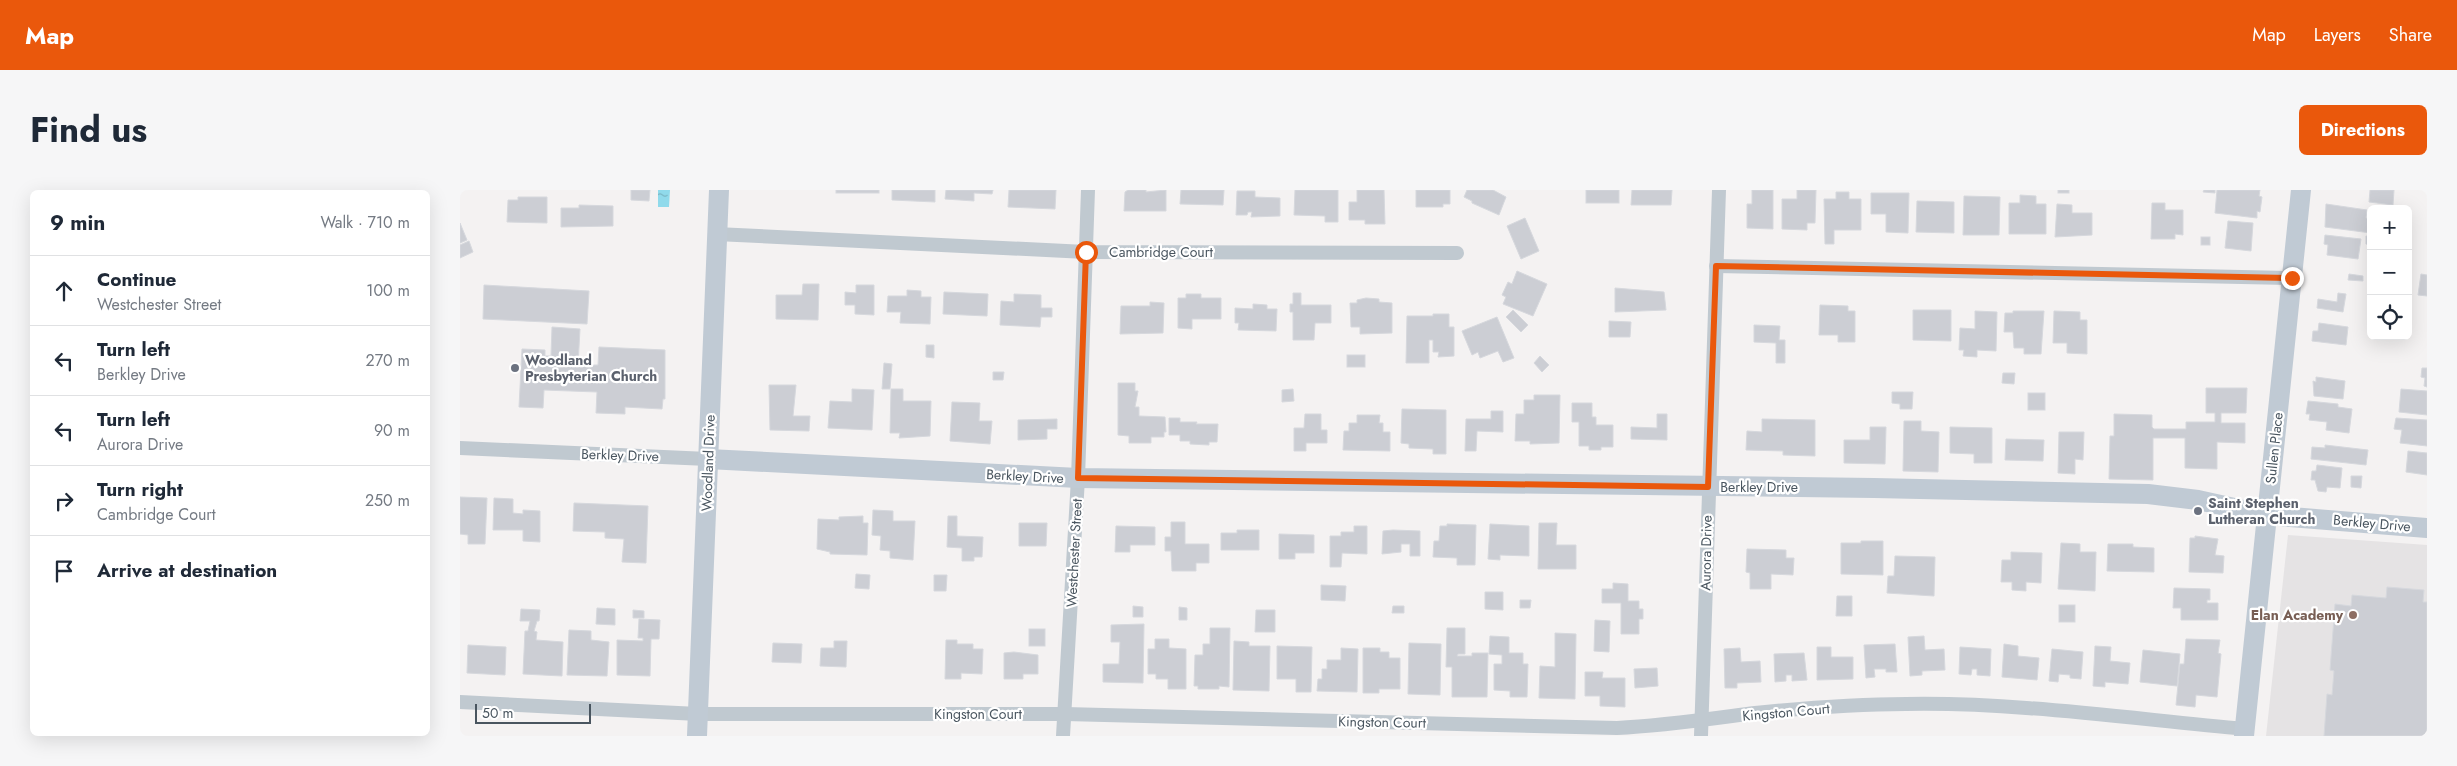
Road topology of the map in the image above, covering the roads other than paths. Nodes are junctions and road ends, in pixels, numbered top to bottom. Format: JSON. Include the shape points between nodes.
{"nodes":[{"id":1,"x":719,"y":190,"type":"edge"},
{"id":2,"x":1088,"y":190,"type":"edge"},
{"id":3,"x":1719,"y":190,"type":"edge"},
{"id":4,"x":2301,"y":190,"type":"edge"},
{"id":5,"x":716,"y":234,"type":"junction"},
{"id":6,"x":1086,"y":252,"type":"junction"},
{"id":7,"x":1457,"y":253,"type":"dead end"},
{"id":8,"x":1716,"y":266,"type":"junction"},
{"id":9,"x":2292,"y":278,"type":"junction"},
{"id":10,"x":460,"y":448,"type":"edge"},
{"id":11,"x":708,"y":459,"type":"junction"},
{"id":12,"x":1078,"y":478,"type":"junction"},
{"id":13,"x":1708,"y":487,"type":"junction"},
{"id":14,"x":2266,"y":515,"type":"junction"},
{"id":15,"x":2427,"y":528,"type":"edge"},
{"id":16,"x":460,"y":702,"type":"edge"},
{"id":17,"x":698,"y":714,"type":"junction"},
{"id":18,"x":1065,"y":714,"type":"junction"},
{"id":19,"x":1702,"y":720,"type":"junction"},
{"id":20,"x":2244,"y":732,"type":"edge"},
{"id":21,"x":697,"y":736,"type":"edge"},
{"id":22,"x":1063,"y":736,"type":"edge"},
{"id":23,"x":1701,"y":736,"type":"edge"}],
"edges":[{"from":1,"to":5,"type":"street","name":"Woodland Drive"},
{"from":2,"to":6,"type":"street","name":"Westchester Street"},
{"from":3,"to":8,"type":"street","name":"Aurora Drive"},
{"from":4,"to":9,"type":"street","name":"Sullen Place"},
{"from":5,"to":6,"type":"street","name":"Cambridge Court"},
{"from":5,"to":11,"type":"street","name":"Woodland Drive"},
{"from":6,"to":7,"type":"street","name":"Cambridge Court"},
{"from":6,"to":12,"type":"street","name":"Westchester Street"},
{"from":8,"to":9,"type":"street"},
{"from":8,"to":13,"type":"street","name":"Aurora Drive"},
{"from":9,"to":14,"type":"street","name":"Sullen Place"},
{"from":10,"to":11,"type":"street","name":"Berkley Drive"},
{"from":11,"to":12,"type":"street","name":"Berkley Drive"},
{"from":11,"to":17,"type":"street","name":"Woodland Drive"},
{"from":12,"to":13,"type":"street","name":"Berkley Drive"},
{"from":12,"to":18,"type":"street","name":"Westchester Street"},
{"from":13,"to":14,"type":"street","name":"Berkley Drive","via":[[2148,494],[2206,501]]},
{"from":13,"to":19,"type":"street","name":"Aurora Drive"},
{"from":14,"to":15,"type":"street","name":"Berkley Drive"},
{"from":14,"to":20,"type":"street","name":"Sullen Place"},
{"from":16,"to":17,"type":"street","name":"Kingston Court"},
{"from":17,"to":18,"type":"street","name":"Kingston Court"},
{"from":17,"to":21,"type":"street","name":"Woodland Drive"},
{"from":18,"to":19,"type":"street","name":"Kingston Court","via":[[1617,728]]},
{"from":18,"to":22,"type":"street","name":"Westchester Street"},
{"from":19,"to":20,"type":"street","name":"Kingston Court","via":[[1826,708],[1981,704]]},
{"from":19,"to":23,"type":"street","name":"Aurora Drive"}]}
